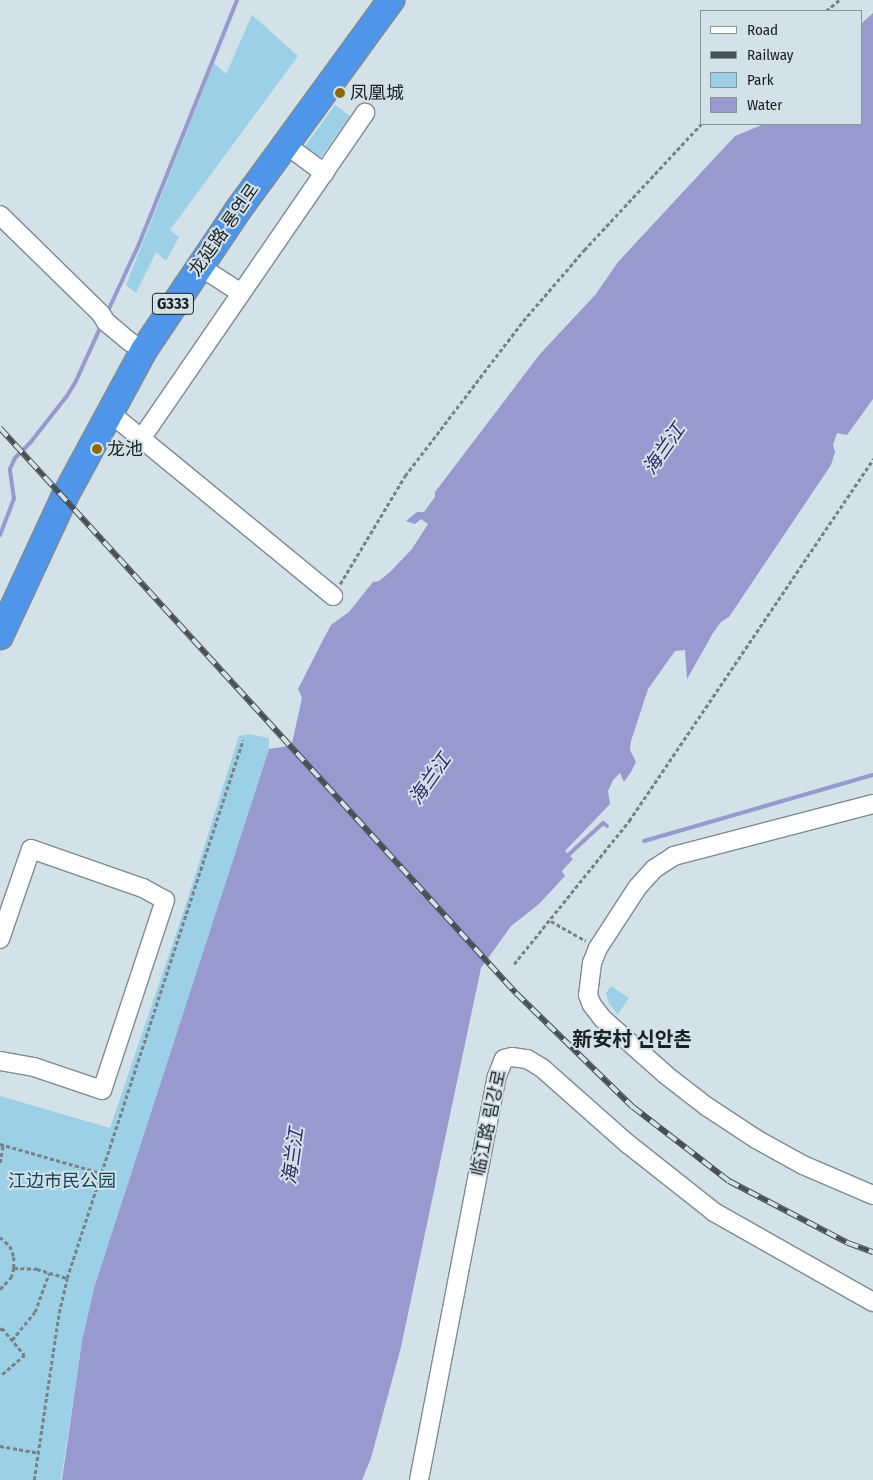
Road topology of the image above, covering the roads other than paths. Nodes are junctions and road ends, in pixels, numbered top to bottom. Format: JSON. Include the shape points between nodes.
{"nodes":[{"id":1,"x":372,"y":0,"type":"edge"},
{"id":2,"x":391,"y":0,"type":"edge"},
{"id":3,"x":366,"y":113,"type":"dead end"},
{"id":4,"x":286,"y":144,"type":"junction"},
{"id":5,"x":324,"y":173,"type":"junction"},
{"id":6,"x":0,"y":215,"type":"edge"},
{"id":7,"x":199,"y":266,"type":"junction"},
{"id":8,"x":241,"y":293,"type":"junction"},
{"id":9,"x":137,"y":346,"type":"junction"},
{"id":10,"x":109,"y":412,"type":"junction"},
{"id":11,"x":141,"y":439,"type":"junction"},
{"id":12,"x":0,"y":595,"type":"edge"},
{"id":13,"x":333,"y":596,"type":"road end"},
{"id":14,"x":0,"y":636,"type":"edge"},
{"id":15,"x":873,"y":804,"type":"edge"},
{"id":16,"x":0,"y":939,"type":"edge"},
{"id":17,"x":0,"y":1061,"type":"edge"},
{"id":18,"x":873,"y":1195,"type":"edge"},
{"id":19,"x":873,"y":1302,"type":"edge"},
{"id":20,"x":420,"y":1480,"type":"edge"}],
"edges":[{"from":1,"to":9,"type":"highway","name":"龙延路 룡연로","number":"G333","via":[[196,240]]},
{"from":2,"to":4,"type":"highway","name":"龙延路 룡연로","number":"G333"},
{"from":3,"to":5,"type":"street"},
{"from":4,"to":5,"type":"street"},
{"from":4,"to":7,"type":"highway","name":"龙延路 룡연로","number":"G333"},
{"from":5,"to":8,"type":"street"},
{"from":6,"to":9,"type":"street","via":[[103,318]]},
{"from":7,"to":8,"type":"street"},
{"from":7,"to":9,"type":"highway","name":"龙延路 룡연로","number":"G333"},
{"from":8,"to":11,"type":"street"},
{"from":9,"to":10,"type":"highway","name":"龙延路 룡연로","number":"G333"},
{"from":9,"to":12,"type":"highway","name":"龙延路 룡연로","number":"G333","via":[[51,484]]},
{"from":10,"to":11,"type":"street"},
{"from":10,"to":14,"type":"highway","name":"龙延路 룡연로","number":"G333","via":[[64,498]]},
{"from":11,"to":13,"type":"street"},
{"from":15,"to":18,"type":"street","via":[[674,856],[654,869],[637,888],[598,948],[592,963],[588,996],[603,1019],[666,1076],[720,1116],[803,1165]]},
{"from":16,"to":17,"type":"street","via":[[30,849],[143,888],[165,900],[102,1090],[34,1066]]},
{"from":19,"to":20,"type":"street","name":"临江路 림강로","via":[[714,1212],[628,1144],[542,1068],[527,1059],[504,1059],[497,1076]]}]}
